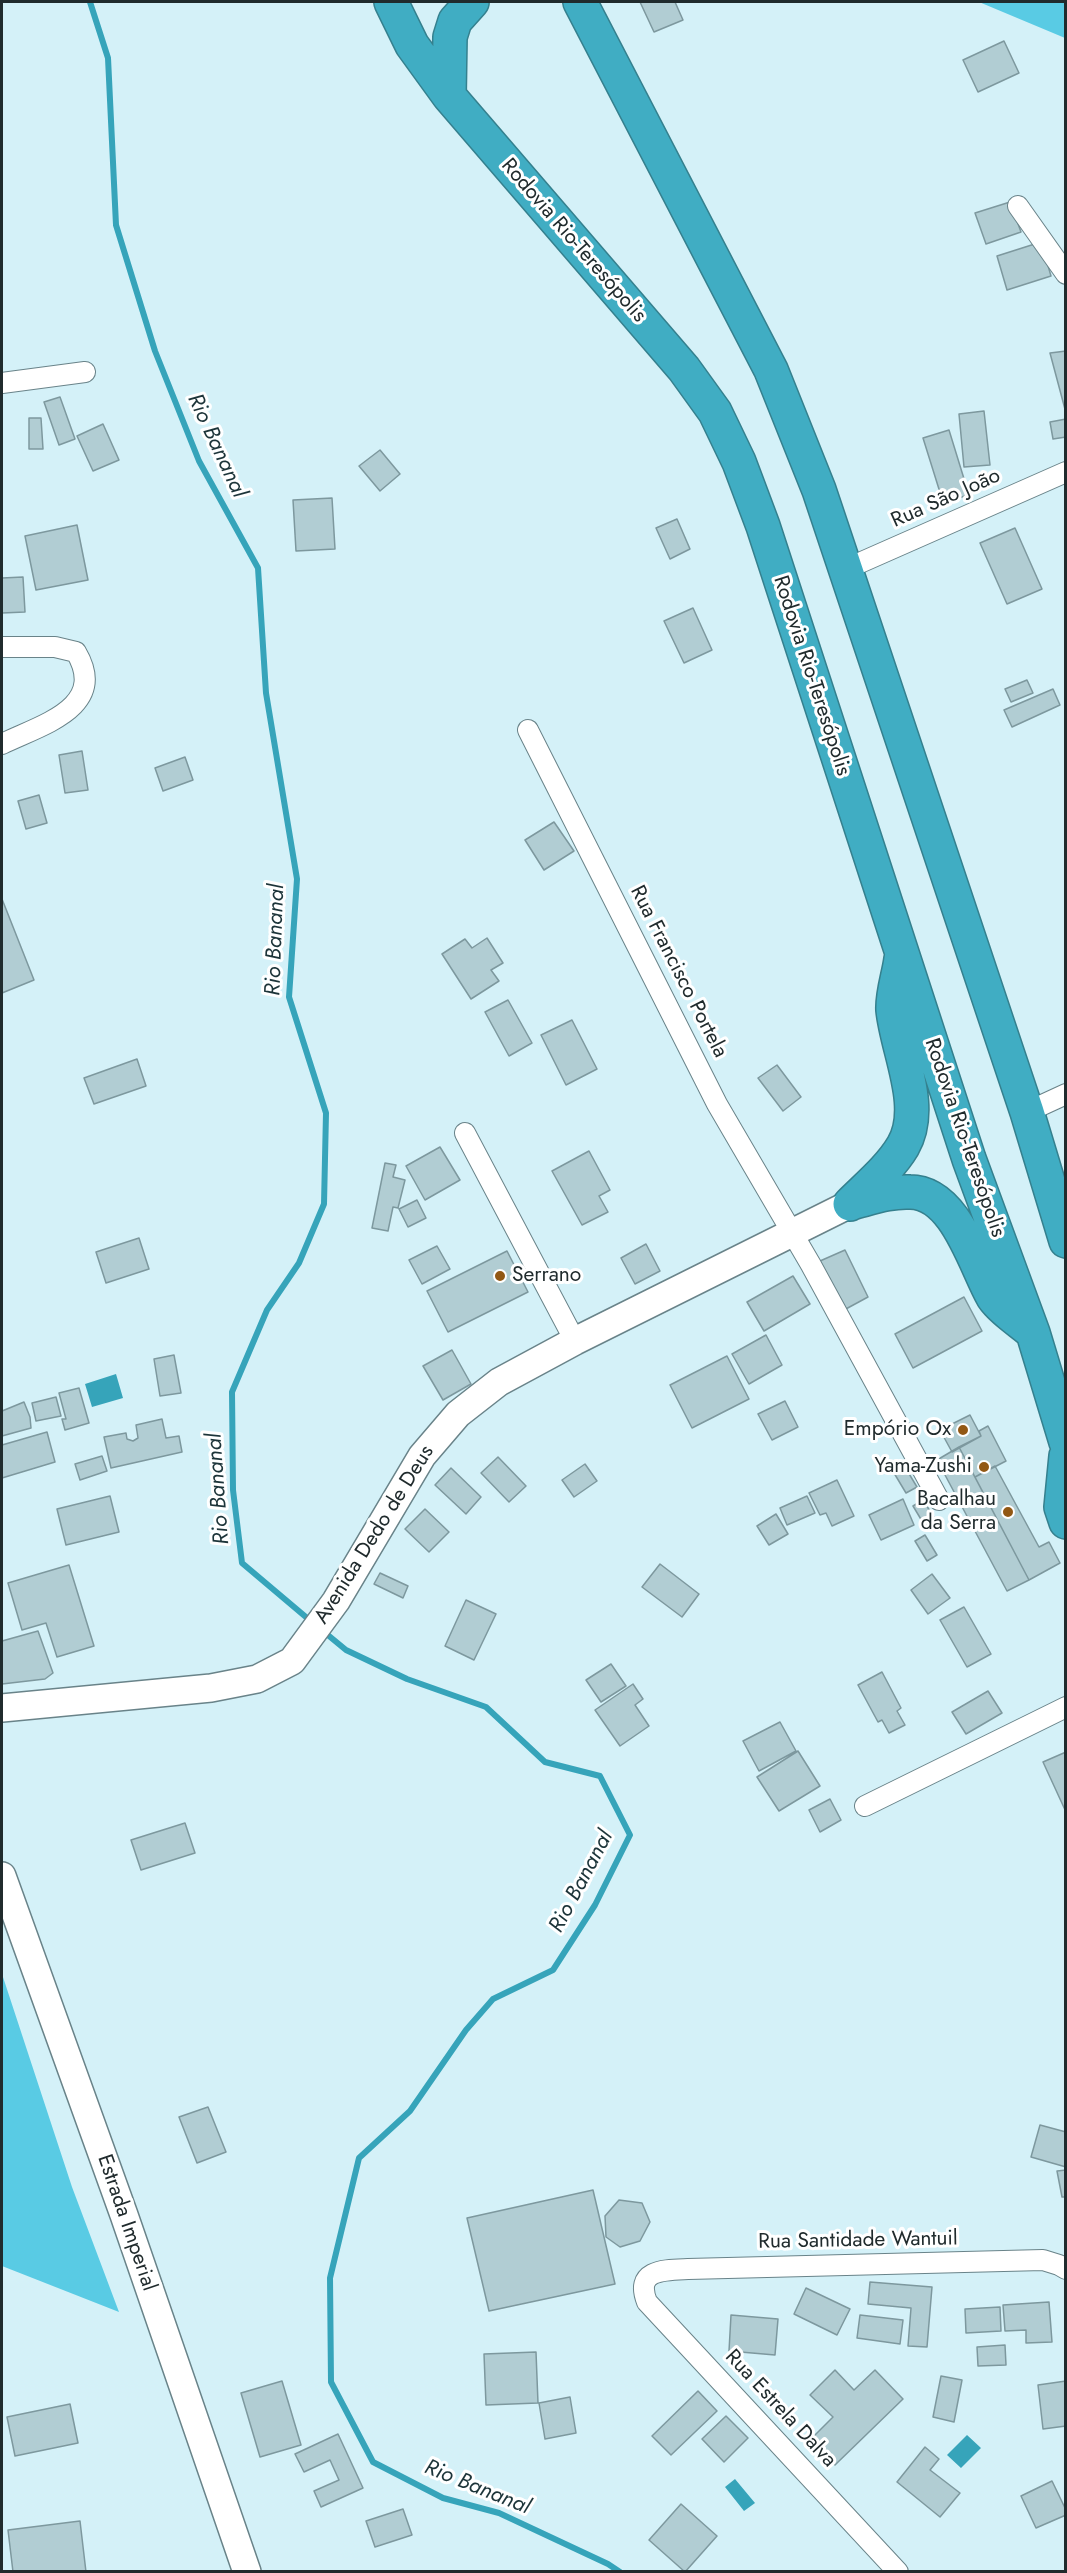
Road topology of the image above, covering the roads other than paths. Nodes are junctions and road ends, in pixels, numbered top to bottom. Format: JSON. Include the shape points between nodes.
{"nodes":[{"id":1,"x":391,"y":2,"type":"edge"},
{"id":2,"x":472,"y":2,"type":"edge"},
{"id":3,"x":555,"y":2,"type":"edge"},
{"id":4,"x":580,"y":2,"type":"edge"},
{"id":5,"x":599,"y":40,"type":"junction"},
{"id":6,"x":449,"y":96,"type":"junction"},
{"id":7,"x":1018,"y":206,"type":"dead end"},
{"id":8,"x":1065,"y":274,"type":"edge"},
{"id":9,"x":85,"y":372,"type":"dead end"},
{"id":10,"x":2,"y":383,"type":"edge"},
{"id":11,"x":1063,"y":471,"type":"edge"},
{"id":12,"x":846,"y":569,"type":"junction"},
{"id":13,"x":2,"y":647,"type":"edge"},
{"id":14,"x":528,"y":730,"type":"dead end"},
{"id":15,"x":2,"y":744,"type":"edge"},
{"id":16,"x":902,"y":955,"type":"junction"},
{"id":17,"x":1065,"y":1094,"type":"edge"},
{"id":18,"x":1027,"y":1112,"type":"junction"},
{"id":19,"x":465,"y":1133,"type":"dead end"},
{"id":20,"x":850,"y":1204,"type":"junction"},
{"id":21,"x":790,"y":1233,"type":"junction"},
{"id":22,"x":1065,"y":1241,"type":"edge"},
{"id":23,"x":1033,"y":1333,"type":"junction"},
{"id":24,"x":575,"y":1341,"type":"junction"},
{"id":25,"x":1065,"y":1442,"type":"edge"},
{"id":26,"x":1065,"y":1456,"type":"edge"},
{"id":27,"x":939,"y":1500,"type":"dead end"},
{"id":28,"x":1065,"y":1522,"type":"edge"},
{"id":29,"x":1065,"y":1707,"type":"edge"},
{"id":30,"x":2,"y":1708,"type":"edge"},
{"id":31,"x":865,"y":1806,"type":"dead end"},
{"id":32,"x":2,"y":1876,"type":"edge"},
{"id":33,"x":1065,"y":2269,"type":"edge"},
{"id":34,"x":650,"y":2274,"type":"joint"},
{"id":35,"x":247,"y":2571,"type":"edge"},
{"id":36,"x":898,"y":2571,"type":"edge"}],
"edges":[{"from":1,"to":6,"type":"highway","name":"Rodovia Rio-Teresópolis","via":[[412,45]]},
{"from":2,"to":6,"type":"highway","via":[[454,21],[450,37]]},
{"from":3,"to":5,"type":"highway"},
{"from":4,"to":5,"type":"highway"},
{"from":5,"to":12,"type":"highway","via":[[771,370]]},
{"from":6,"to":16,"type":"highway","name":"Rodovia Rio-Teresópolis","via":[[684,369],[715,412],[763,526]]},
{"from":7,"to":8,"type":"street"},
{"from":9,"to":10,"type":"street"},
{"from":11,"to":12,"type":"street","name":"Rua São João"},
{"from":12,"to":18,"type":"highway"},
{"from":13,"to":15,"type":"street","via":[[55,647],[76,652],[84,665],[79,702]]},
{"from":14,"to":21,"type":"street","name":"Rua Francisco Portela","via":[[717,1104]]},
{"from":16,"to":20,"type":"highway","via":[[893,1008],[905,1057],[912,1121],[904,1144],[888,1166]]},
{"from":16,"to":23,"type":"highway","name":"Rodovia Rio-Teresópolis","via":[[969,1160]]},
{"from":17,"to":18,"type":"street"},
{"from":18,"to":22,"type":"highway"},
{"from":19,"to":24,"type":"street"},
{"from":20,"to":21,"type":"main road","name":"Avenida Dedo de Deus"},
{"from":20,"to":23,"type":"highway","via":[[888,1193],[914,1191],[934,1200],[953,1218],[994,1299]]},
{"from":21,"to":24,"type":"main road","name":"Avenida Dedo de Deus"},
{"from":21,"to":27,"type":"street","name":"Rua Francisco Portela"},
{"from":23,"to":25,"type":"highway","name":"Rodovia Rio-Teresópolis"},
{"from":24,"to":30,"type":"main road","name":"Avenida Dedo de Deus","via":[[499,1382],[458,1414],[422,1456],[336,1601],[292,1661],[256,1679],[211,1688]]},
{"from":26,"to":28,"type":"highway","via":[[1061,1507]]},
{"from":29,"to":31,"type":"street"},
{"from":32,"to":35,"type":"main road","name":"Estrada Imperial"},
{"from":33,"to":34,"type":"street","name":"Rua Santidade Wantuil","via":[[1043,2260],[688,2269]]},
{"from":34,"to":36,"type":"street","name":"Rua Estrela Dalva","via":[[643,2291],[647,2302]]}]}
